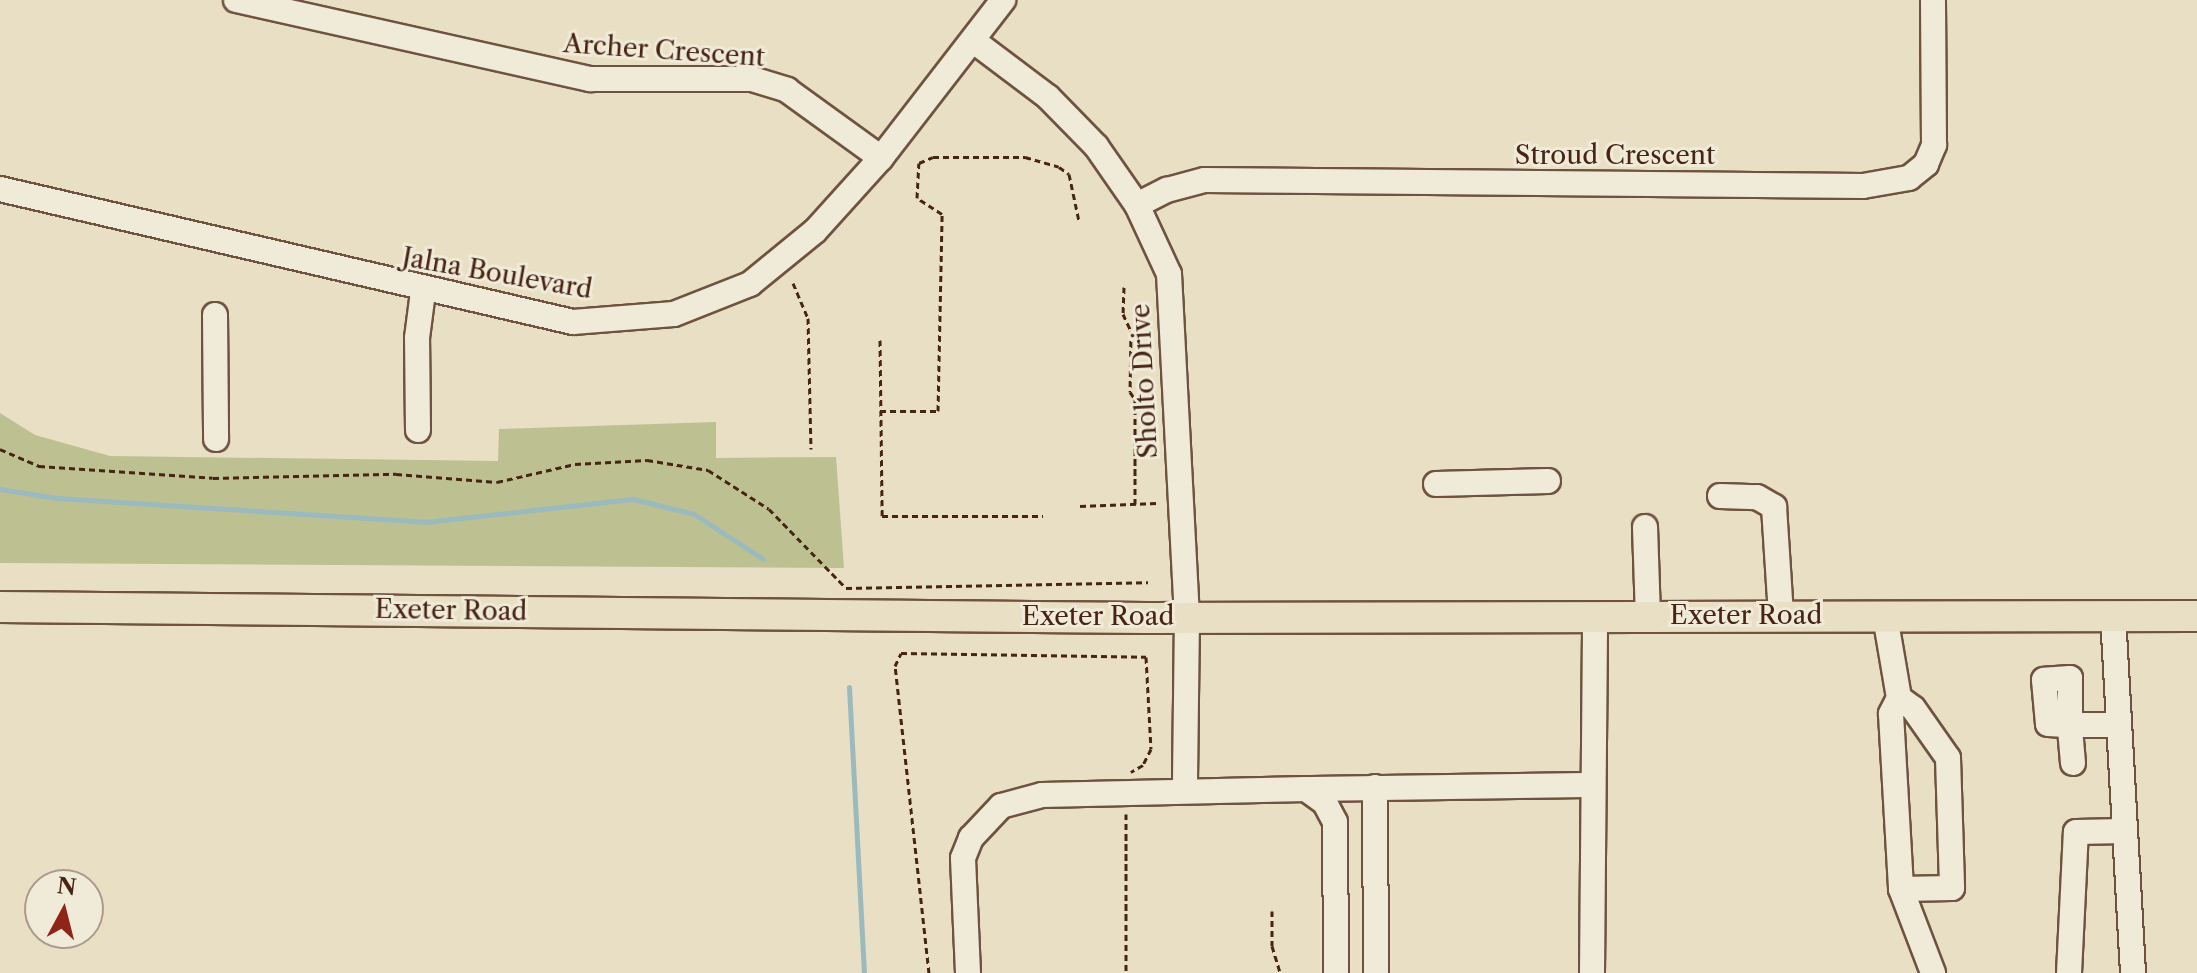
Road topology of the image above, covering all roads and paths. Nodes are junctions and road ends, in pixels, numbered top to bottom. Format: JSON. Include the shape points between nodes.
{"nodes":[{"id":1,"x":236,"y":0,"type":"edge"},
{"id":2,"x":1003,"y":0,"type":"edge"},
{"id":3,"x":1933,"y":0,"type":"edge"},
{"id":4,"x":975,"y":42,"type":"junction"},
{"id":5,"x":881,"y":158,"type":"junction"},
{"id":6,"x":0,"y":189,"type":"edge"},
{"id":7,"x":1137,"y":205,"type":"junction"},
{"id":8,"x":1079,"y":221,"type":"dead end"},
{"id":9,"x":793,"y":283,"type":"dead end"},
{"id":10,"x":1124,"y":287,"type":"dead end"},
{"id":11,"x":423,"y":292,"type":"junction"},
{"id":12,"x":215,"y":315,"type":"dead end"},
{"id":13,"x":880,"y":340,"type":"dead end"},
{"id":14,"x":880,"y":411,"type":"junction"},
{"id":15,"x":418,"y":430,"type":"dead end"},
{"id":16,"x":216,"y":439,"type":"dead end"},
{"id":17,"x":0,"y":449,"type":"edge"},
{"id":18,"x":811,"y":449,"type":"dead end"},
{"id":19,"x":1548,"y":481,"type":"dead end"},
{"id":20,"x":1436,"y":484,"type":"dead end"},
{"id":21,"x":1720,"y":496,"type":"dead end"},
{"id":22,"x":1157,"y":503,"type":"dead end"},
{"id":23,"x":1135,"y":504,"type":"junction"},
{"id":24,"x":1080,"y":506,"type":"dead end"},
{"id":25,"x":1043,"y":516,"type":"dead end"},
{"id":26,"x":1645,"y":527,"type":"dead end"},
{"id":27,"x":1148,"y":582,"type":"dead end"},
{"id":28,"x":0,"y":607,"type":"edge"},
{"id":29,"x":2113,"y":615,"type":"junction"},
{"id":30,"x":1648,"y":616,"type":"junction"},
{"id":31,"x":1781,"y":616,"type":"junction"},
{"id":32,"x":1885,"y":616,"type":"junction"},
{"id":33,"x":2197,"y":616,"type":"edge"},
{"id":34,"x":1187,"y":617,"type":"junction"},
{"id":35,"x":1595,"y":618,"type":"junction"},
{"id":36,"x":1146,"y":657,"type":"dead end"},
{"id":37,"x":1899,"y":698,"type":"junction"},
{"id":38,"x":2119,"y":725,"type":"junction"},
{"id":39,"x":2073,"y":763,"type":"dead end"},
{"id":40,"x":1592,"y":785,"type":"junction"},
{"id":41,"x":1375,"y":787,"type":"junction"},
{"id":42,"x":1306,"y":789,"type":"junction"},
{"id":43,"x":1185,"y":791,"type":"junction"},
{"id":44,"x":1126,"y":793,"type":"junction"},
{"id":45,"x":2125,"y":831,"type":"junction"},
{"id":46,"x":1901,"y":889,"type":"junction"},
{"id":47,"x":1272,"y":911,"type":"dead end"},
{"id":48,"x":929,"y":973,"type":"edge"},
{"id":49,"x":968,"y":973,"type":"edge"},
{"id":50,"x":1126,"y":973,"type":"edge"},
{"id":51,"x":1280,"y":973,"type":"edge"},
{"id":52,"x":1336,"y":973,"type":"edge"},
{"id":53,"x":1376,"y":973,"type":"edge"},
{"id":54,"x":1592,"y":973,"type":"edge"},
{"id":55,"x":1933,"y":973,"type":"edge"},
{"id":56,"x":2069,"y":973,"type":"edge"},
{"id":57,"x":2133,"y":973,"type":"edge"}],
"edges":[{"from":1,"to":5,"type":"street","name":"Archer Crescent","via":[[590,79],[752,79],[787,90]]},
{"from":2,"to":4,"type":"street","name":"Jalna Boulevard"},
{"from":3,"to":7,"type":"street","name":"Stroud Crescent","via":[[1934,145],[1926,164],[1909,178],[1863,186],[1205,180]]},
{"from":4,"to":5,"type":"street","name":"Jalna Boulevard"},
{"from":4,"to":7,"type":"street","name":"Sholto Drive","via":[[1048,97],[1096,146]]},
{"from":5,"to":11,"type":"street","name":"Jalna Boulevard","via":[[815,231],[750,284],[674,314],[573,322]]},
{"from":6,"to":11,"type":"street","name":"Jalna Boulevard"},
{"from":7,"to":34,"type":"street","name":"Sholto Drive","via":[[1169,274]]},
{"from":8,"to":14,"type":"path","via":[[1069,174],[1059,167],[1025,157],[933,157],[919,163],[917,198],[942,214],[938,411]]},
{"from":9,"to":18,"type":"path","via":[[808,318]]},
{"from":10,"to":23,"type":"path","via":[[1123,314],[1131,331],[1130,392],[1135,399]]},
{"from":11,"to":15,"type":"street","via":[[417,338]]},
{"from":12,"to":16,"type":"street"},
{"from":13,"to":14,"type":"path"},
{"from":14,"to":25,"type":"path","via":[[882,516]]},
{"from":17,"to":27,"type":"path","via":[[39,466],[182,476],[396,474],[497,482],[575,464],[647,460],[708,470],[732,485],[769,509],[846,588]]},
{"from":19,"to":20,"type":"street"},
{"from":21,"to":31,"type":"street","via":[[1757,497],[1774,507]]},
{"from":22,"to":23,"type":"path"},
{"from":23,"to":24,"type":"path"},
{"from":26,"to":30,"type":"street"},
{"from":28,"to":34,"type":"main road","name":"Exeter Road"},
{"from":29,"to":32,"type":"main road","name":"Exeter Road"},
{"from":29,"to":33,"type":"main road","name":"Exeter Road"},
{"from":29,"to":38,"type":"street"},
{"from":30,"to":31,"type":"main road","name":"Exeter Road"},
{"from":30,"to":35,"type":"main road","name":"Exeter Road"},
{"from":31,"to":32,"type":"main road","name":"Exeter Road"},
{"from":32,"to":37,"type":"street"},
{"from":34,"to":35,"type":"main road","name":"Exeter Road"},
{"from":34,"to":43,"type":"street","name":"Sholto Drive"},
{"from":35,"to":40,"type":"street"},
{"from":36,"to":48,"type":"path","via":[[901,653],[895,660]]},
{"from":37,"to":46,"type":"street","via":[[1891,714]]},
{"from":37,"to":46,"type":"street","via":[[1913,708],[1948,758],[1952,888]]},
{"from":38,"to":39,"type":"street","via":[[2070,725]]},
{"from":38,"to":45,"type":"street"},
{"from":40,"to":41,"type":"street"},
{"from":40,"to":54,"type":"street"},
{"from":41,"to":42,"type":"street"},
{"from":41,"to":53,"type":"street"},
{"from":42,"to":43,"type":"street"},
{"from":42,"to":52,"type":"street","via":[[1325,803],[1335,822]]},
{"from":43,"to":44,"type":"street"},
{"from":44,"to":49,"type":"street","via":[[1021,797],[984,820],[963,858]]},
{"from":44,"to":50,"type":"path"},
{"from":45,"to":56,"type":"street","via":[[2076,832]]},
{"from":45,"to":57,"type":"street"},
{"from":46,"to":55,"type":"street"},
{"from":47,"to":51,"type":"path","via":[[1272,946]]}]}
